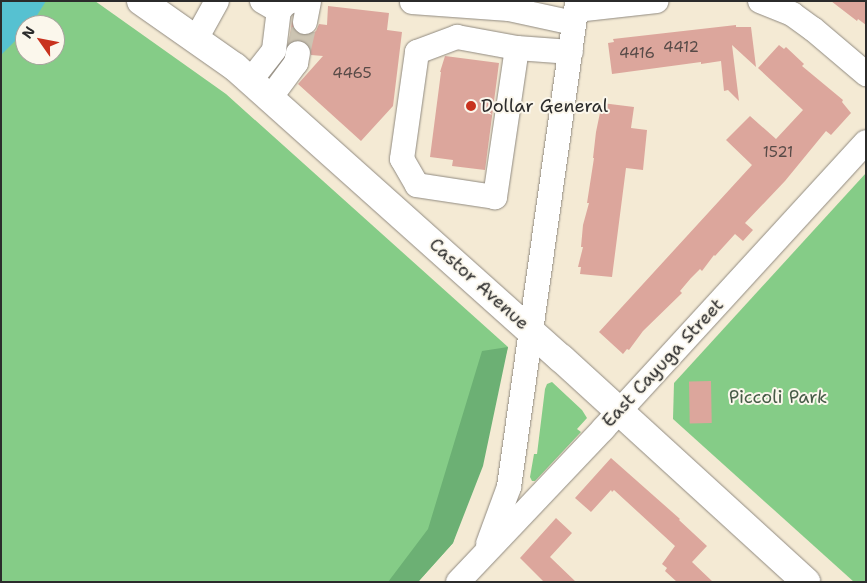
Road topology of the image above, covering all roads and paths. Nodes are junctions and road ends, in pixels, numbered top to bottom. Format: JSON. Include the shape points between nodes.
{"nodes":[{"id":1,"x":141,"y":1,"type":"edge"},
{"id":2,"x":217,"y":1,"type":"edge"},
{"id":3,"x":657,"y":1,"type":"edge"},
{"id":4,"x":760,"y":1,"type":"edge"},
{"id":5,"x":412,"y":2,"type":"edge"},
{"id":6,"x":278,"y":4,"type":"edge"},
{"id":7,"x":576,"y":11,"type":"edge"},
{"id":8,"x":196,"y":40,"type":"junction"},
{"id":9,"x":516,"y":48,"type":"junction"},
{"id":10,"x":571,"y":52,"type":"junction"},
{"id":11,"x":298,"y":53,"type":"tunnel mouth"},
{"id":12,"x":866,"y":74,"type":"edge"},
{"id":13,"x":260,"y":89,"type":"junction"},
{"id":14,"x":866,"y":142,"type":"edge"},
{"id":15,"x":417,"y":185,"type":"junction"},
{"id":16,"x":395,"y":210,"type":"junction"},
{"id":17,"x":531,"y":331,"type":"junction"},
{"id":18,"x":619,"y":411,"type":"junction"},
{"id":19,"x":486,"y":551,"type":"junction"},
{"id":20,"x":458,"y":582,"type":"edge"},
{"id":21,"x":806,"y":582,"type":"edge"}],
"edges":[{"from":1,"to":8,"type":"main road","name":"Castor Avenue"},
{"from":2,"to":8,"type":"street"},
{"from":3,"to":7,"type":"street"},
{"from":4,"to":12,"type":"street","via":[[792,14],[814,29]]},
{"from":5,"to":7,"type":"street"},
{"from":6,"to":13,"type":"street","via":[[274,50]]},
{"from":7,"to":10,"type":"street"},
{"from":8,"to":13,"type":"main road","name":"Castor Avenue"},
{"from":9,"to":10,"type":"street"},
{"from":9,"to":15,"type":"street","via":[[496,197]]},
{"from":9,"to":15,"type":"street","via":[[457,36],[418,52],[402,159]]},
{"from":10,"to":17,"type":"street"},
{"from":11,"to":13,"type":"street","via":[[296,64]]},
{"from":13,"to":16,"type":"main road","name":"Castor Avenue"},
{"from":14,"to":18,"type":"street","name":"East Cayuga Street"},
{"from":15,"to":16,"type":"street"},
{"from":16,"to":17,"type":"main road","name":"Castor Avenue"},
{"from":17,"to":18,"type":"main road","name":"Castor Avenue"},
{"from":17,"to":19,"type":"street","via":[[509,487]]},
{"from":18,"to":19,"type":"street","name":"East Cayuga Street"},
{"from":18,"to":21,"type":"main road","name":"Castor Avenue"},
{"from":19,"to":20,"type":"street","name":"East Cayuga Street"}]}
